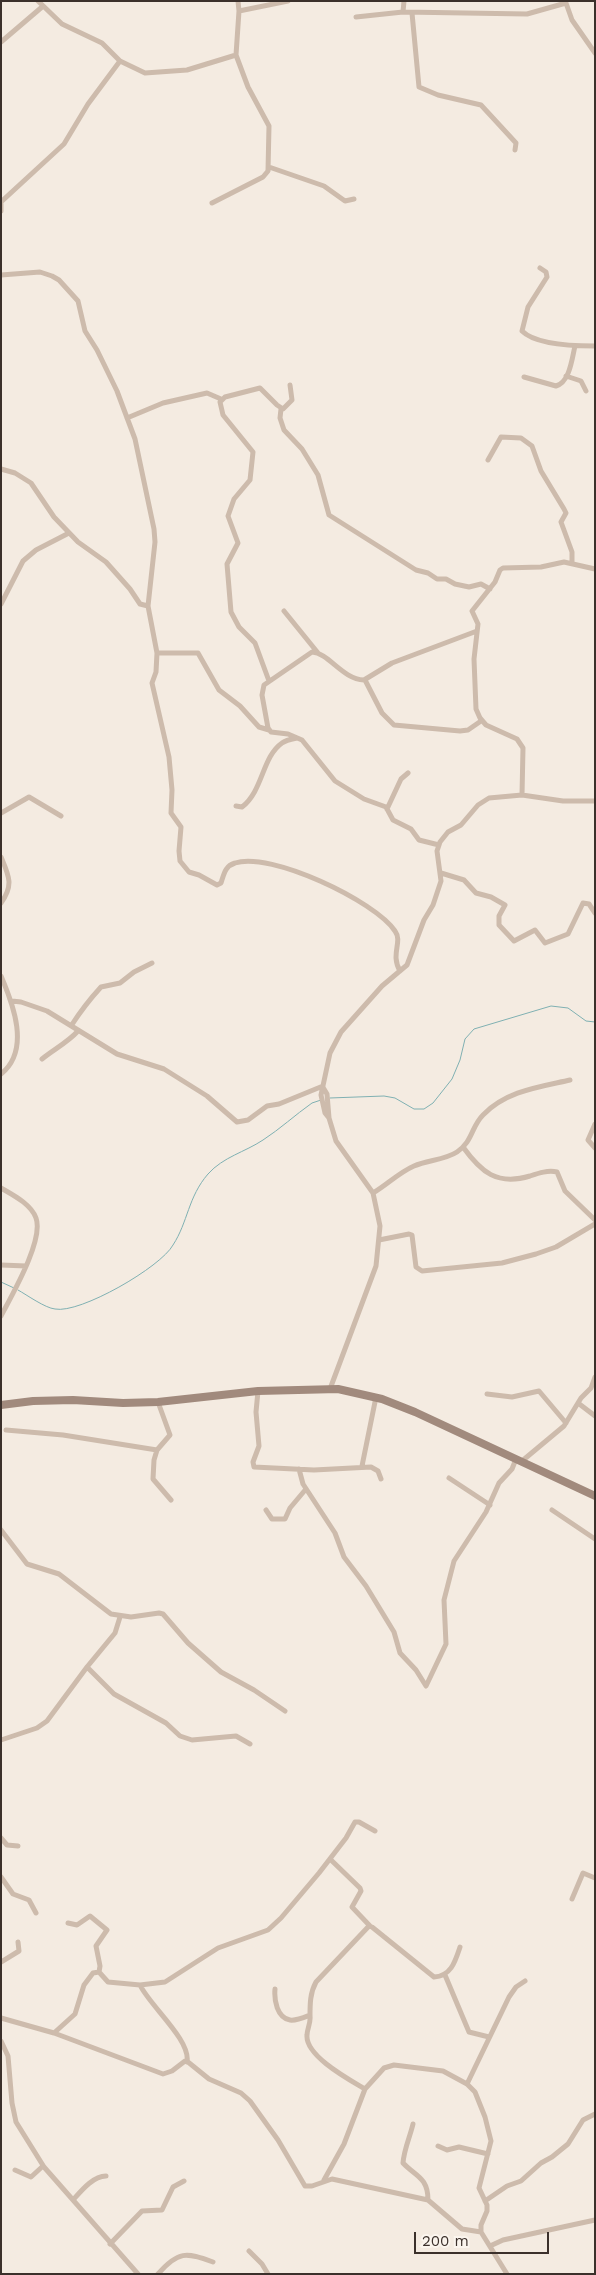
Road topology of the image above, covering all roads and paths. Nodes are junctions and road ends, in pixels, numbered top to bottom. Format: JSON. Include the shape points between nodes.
{"nodes":[{"id":1,"x":38,"y":1,"type":"edge"},
{"id":2,"x":238,"y":1,"type":"edge"},
{"id":3,"x":288,"y":1,"type":"edge"},
{"id":4,"x":404,"y":1,"type":"edge"},
{"id":5,"x":42,"y":7,"type":"junction"},
{"id":6,"x":239,"y":11,"type":"junction"},
{"id":7,"x":403,"y":12,"type":"junction"},
{"id":8,"x":412,"y":13,"type":"junction"},
{"id":9,"x":356,"y":17,"type":"dead end"},
{"id":10,"x":1,"y":42,"type":"edge"},
{"id":11,"x":595,"y":53,"type":"edge"},
{"id":12,"x":236,"y":55,"type":"junction"},
{"id":13,"x":120,"y":61,"type":"junction"},
{"id":14,"x":515,"y":150,"type":"dead end"},
{"id":15,"x":269,"y":167,"type":"junction"},
{"id":16,"x":354,"y":199,"type":"dead end"},
{"id":17,"x":1,"y":203,"type":"edge"},
{"id":18,"x":212,"y":203,"type":"dead end"},
{"id":19,"x":1,"y":211,"type":"edge"},
{"id":20,"x":540,"y":268,"type":"dead end"},
{"id":21,"x":1,"y":275,"type":"edge"},
{"id":22,"x":575,"y":346,"type":"junction"},
{"id":23,"x":595,"y":346,"type":"edge"},
{"id":24,"x":566,"y":376,"type":"junction"},
{"id":25,"x":524,"y":377,"type":"dead end"},
{"id":26,"x":290,"y":385,"type":"dead end"},
{"id":27,"x":586,"y":391,"type":"dead end"},
{"id":28,"x":221,"y":399,"type":"junction"},
{"id":29,"x":281,"y":409,"type":"junction"},
{"id":30,"x":126,"y":418,"type":"junction"},
{"id":31,"x":488,"y":460,"type":"dead end"},
{"id":32,"x":1,"y":469,"type":"edge"},
{"id":33,"x":69,"y":533,"type":"junction"},
{"id":34,"x":572,"y":562,"type":"junction"},
{"id":35,"x":595,"y":569,"type":"edge"},
{"id":36,"x":490,"y":589,"type":"junction"},
{"id":37,"x":1,"y":604,"type":"edge"},
{"id":38,"x":148,"y":606,"type":"junction"},
{"id":39,"x":284,"y":610,"type":"dead end"},
{"id":40,"x":477,"y":631,"type":"junction"},
{"id":41,"x":156,"y":653,"type":"junction"},
{"id":42,"x":318,"y":653,"type":"junction"},
{"id":43,"x":365,"y":680,"type":"junction"},
{"id":44,"x":269,"y":681,"type":"junction"},
{"id":45,"x":482,"y":721,"type":"junction"},
{"id":46,"x":269,"y":730,"type":"junction"},
{"id":47,"x":297,"y":738,"type":"junction"},
{"id":48,"x":408,"y":774,"type":"dead end"},
{"id":49,"x":522,"y":795,"type":"junction"},
{"id":50,"x":595,"y":800,"type":"edge"},
{"id":51,"x":236,"y":806,"type":"dead end"},
{"id":52,"x":387,"y":809,"type":"junction"},
{"id":53,"x":1,"y":813,"type":"edge"},
{"id":54,"x":62,"y":816,"type":"dead end"},
{"id":55,"x":439,"y":845,"type":"junction"},
{"id":56,"x":1,"y":857,"type":"edge"},
{"id":57,"x":441,"y":872,"type":"junction"},
{"id":58,"x":1,"y":903,"type":"edge"},
{"id":59,"x":595,"y":913,"type":"edge"},
{"id":60,"x":152,"y":963,"type":"dead end"},
{"id":61,"x":400,"y":971,"type":"junction"},
{"id":62,"x":1,"y":976,"type":"edge"},
{"id":63,"x":12,"y":1001,"type":"junction"},
{"id":64,"x":71,"y":1026,"type":"junction"},
{"id":65,"x":78,"y":1031,"type":"junction"},
{"id":66,"x":42,"y":1059,"type":"dead end"},
{"id":67,"x":1,"y":1074,"type":"edge"},
{"id":68,"x":570,"y":1080,"type":"dead end"},
{"id":69,"x":323,"y":1088,"type":"junction"},
{"id":70,"x":595,"y":1124,"type":"edge"},
{"id":71,"x":462,"y":1147,"type":"junction"},
{"id":72,"x":595,"y":1148,"type":"edge"},
{"id":73,"x":1,"y":1188,"type":"edge"},
{"id":74,"x":372,"y":1194,"type":"junction"},
{"id":75,"x":595,"y":1220,"type":"edge"},
{"id":76,"x":595,"y":1224,"type":"edge"},
{"id":77,"x":379,"y":1240,"type":"junction"},
{"id":78,"x":1,"y":1265,"type":"edge"},
{"id":79,"x":26,"y":1266,"type":"junction"},
{"id":80,"x":1,"y":1316,"type":"edge"},
{"id":81,"x":595,"y":1377,"type":"edge"},
{"id":82,"x":330,"y":1389,"type":"junction"},
{"id":83,"x":258,"y":1391,"type":"junction"},
{"id":84,"x":487,"y":1394,"type":"dead end"},
{"id":85,"x":376,"y":1397,"type":"junction"},
{"id":86,"x":158,"y":1402,"type":"junction"},
{"id":87,"x":578,"y":1402,"type":"junction"},
{"id":88,"x":1,"y":1405,"type":"edge"},
{"id":89,"x":595,"y":1416,"type":"edge"},
{"id":90,"x":566,"y":1422,"type":"junction"},
{"id":91,"x":6,"y":1430,"type":"dead end"},
{"id":92,"x":157,"y":1450,"type":"junction"},
{"id":93,"x":519,"y":1460,"type":"junction"},
{"id":94,"x":362,"y":1466,"type":"junction"},
{"id":95,"x":299,"y":1469,"type":"junction"},
{"id":96,"x":449,"y":1478,"type":"dead end"},
{"id":97,"x":381,"y":1479,"type":"dead end"},
{"id":98,"x":306,"y":1489,"type":"junction"},
{"id":99,"x":595,"y":1496,"type":"edge"},
{"id":100,"x":171,"y":1500,"type":"dead end"},
{"id":101,"x":490,"y":1505,"type":"junction"},
{"id":102,"x":266,"y":1510,"type":"dead end"},
{"id":103,"x":552,"y":1510,"type":"dead end"},
{"id":104,"x":1,"y":1530,"type":"edge"},
{"id":105,"x":595,"y":1539,"type":"edge"},
{"id":106,"x":120,"y":1617,"type":"junction"},
{"id":107,"x":87,"y":1667,"type":"junction"},
{"id":108,"x":285,"y":1712,"type":"dead end"},
{"id":109,"x":1,"y":1740,"type":"edge"},
{"id":110,"x":250,"y":1744,"type":"dead end"},
{"id":111,"x":375,"y":1831,"type":"dead end"},
{"id":112,"x":1,"y":1838,"type":"edge"},
{"id":113,"x":18,"y":1846,"type":"dead end"},
{"id":114,"x":330,"y":1859,"type":"junction"},
{"id":115,"x":1,"y":1877,"type":"edge"},
{"id":116,"x":595,"y":1878,"type":"edge"},
{"id":117,"x":572,"y":1899,"type":"dead end"},
{"id":118,"x":36,"y":1913,"type":"dead end"},
{"id":119,"x":68,"y":1923,"type":"dead end"},
{"id":120,"x":370,"y":1926,"type":"junction"},
{"id":121,"x":18,"y":1942,"type":"dead end"},
{"id":122,"x":460,"y":1947,"type":"dead end"},
{"id":123,"x":1,"y":1962,"type":"edge"},
{"id":124,"x":99,"y":1972,"type":"junction"},
{"id":125,"x":446,"y":1974,"type":"junction"},
{"id":126,"x":524,"y":1981,"type":"dead end"},
{"id":127,"x":140,"y":1985,"type":"junction"},
{"id":128,"x":275,"y":1989,"type":"dead end"},
{"id":129,"x":310,"y":2015,"type":"junction"},
{"id":130,"x":1,"y":2018,"type":"edge"},
{"id":131,"x":54,"y":2034,"type":"junction"},
{"id":132,"x":488,"y":2037,"type":"junction"},
{"id":133,"x":1,"y":2041,"type":"edge"},
{"id":134,"x":186,"y":2062,"type":"junction"},
{"id":135,"x":467,"y":2084,"type":"junction"},
{"id":136,"x":365,"y":2089,"type":"junction"},
{"id":137,"x":595,"y":2114,"type":"edge"},
{"id":138,"x":413,"y":2124,"type":"dead end"},
{"id":139,"x":438,"y":2146,"type":"dead end"},
{"id":140,"x":488,"y":2154,"type":"junction"},
{"id":141,"x":43,"y":2166,"type":"junction"},
{"id":142,"x":15,"y":2170,"type":"dead end"},
{"id":143,"x":106,"y":2176,"type":"dead end"},
{"id":144,"x":324,"y":2180,"type":"junction"},
{"id":145,"x":184,"y":2181,"type":"dead end"},
{"id":146,"x":72,"y":2200,"type":"junction"},
{"id":147,"x":428,"y":2200,"type":"junction"},
{"id":148,"x":485,"y":2201,"type":"junction"},
{"id":149,"x":595,"y":2220,"type":"edge"},
{"id":150,"x":481,"y":2232,"type":"junction"},
{"id":151,"x":110,"y":2244,"type":"junction"},
{"id":152,"x":490,"y":2246,"type":"junction"},
{"id":153,"x":249,"y":2251,"type":"dead end"},
{"id":154,"x":213,"y":2262,"type":"dead end"},
{"id":155,"x":134,"y":2272,"type":"edge"},
{"id":156,"x":158,"y":2274,"type":"edge"},
{"id":157,"x":268,"y":2274,"type":"edge"},
{"id":158,"x":507,"y":2274,"type":"edge"}],
"edges":[{"from":1,"to":5,"type":"street"},
{"from":2,"to":6,"type":"street"},
{"from":3,"to":6,"type":"street"},
{"from":4,"to":7,"type":"street"},
{"from":5,"to":10,"type":"street"},
{"from":5,"to":13,"type":"street","via":[[62,24],[102,43]]},
{"from":6,"to":12,"type":"street"},
{"from":7,"to":8,"type":"street"},
{"from":7,"to":9,"type":"street"},
{"from":8,"to":11,"type":"street","via":[[527,14],[566,3],[572,20]]},
{"from":8,"to":14,"type":"street","via":[[419,87],[483,106],[516,143]]},
{"from":12,"to":13,"type":"street","via":[[187,70],[150,73]]},
{"from":12,"to":15,"type":"street","via":[[248,87],[270,126]]},
{"from":13,"to":17,"type":"street","via":[[64,144]]},
{"from":15,"to":16,"type":"street","via":[[324,186],[345,202]]},
{"from":15,"to":18,"type":"street","via":[[263,177]]},
{"from":17,"to":19,"type":"street"},
{"from":20,"to":22,"type":"street","via":[[547,277],[528,306],[522,331],[540,340]]},
{"from":21,"to":30,"type":"street","via":[[40,272],[59,280],[75,297],[85,331],[117,390]]},
{"from":22,"to":23,"type":"street"},
{"from":22,"to":24,"type":"street"},
{"from":24,"to":25,"type":"street","via":[[564,382],[556,386]]},
{"from":24,"to":27,"type":"street","via":[[581,381]]},
{"from":26,"to":29,"type":"street","via":[[292,400]]},
{"from":28,"to":29,"type":"street","via":[[260,388]]},
{"from":28,"to":30,"type":"street","via":[[206,393],[164,403]]},
{"from":28,"to":44,"type":"street","via":[[219,405],[223,415],[254,456],[250,480],[234,499],[228,516],[238,543],[227,564],[231,612],[239,627],[256,643]]},
{"from":29,"to":36,"type":"street","via":[[284,430],[302,449],[318,475],[329,515],[416,570],[455,584],[469,587],[481,584]]},
{"from":30,"to":38,"type":"street","via":[[135,439],[154,529]]},
{"from":31,"to":34,"type":"street","via":[[502,437],[521,438],[532,446],[541,471],[566,513],[562,522]]},
{"from":32,"to":33,"type":"street","via":[[16,472],[32,483],[49,511]]},
{"from":33,"to":37,"type":"street","via":[[39,548],[24,561]]},
{"from":33,"to":38,"type":"street","via":[[106,562],[140,604]]},
{"from":34,"to":35,"type":"street"},
{"from":34,"to":36,"type":"street","via":[[503,568]]},
{"from":36,"to":40,"type":"street","via":[[472,610],[478,624]]},
{"from":38,"to":41,"type":"street"},
{"from":39,"to":42,"type":"street"},
{"from":40,"to":43,"type":"street","via":[[392,663]]},
{"from":40,"to":45,"type":"street","via":[[475,704]]},
{"from":41,"to":46,"type":"street","via":[[198,653],[219,690],[240,706],[259,727]]},
{"from":41,"to":61,"type":"street","via":[[156,672],[152,683],[169,757],[171,812],[181,827],[178,856],[183,866],[216,885],[230,865],[262,861],[330,886],[369,907],[395,930],[398,939],[394,959]]},
{"from":42,"to":43,"type":"street","via":[[339,670]]},
{"from":42,"to":44,"type":"street","via":[[309,653]]},
{"from":43,"to":45,"type":"street","via":[[382,713],[396,726],[460,731]]},
{"from":44,"to":46,"type":"street","via":[[264,685],[262,695]]},
{"from":45,"to":49,"type":"street","via":[[517,740],[523,748]]},
{"from":46,"to":47,"type":"street","via":[[273,734]]},
{"from":47,"to":51,"type":"street","via":[[280,744],[248,801],[242,807]]},
{"from":47,"to":52,"type":"street","via":[[335,781]]},
{"from":48,"to":52,"type":"street","via":[[401,779]]},
{"from":49,"to":50,"type":"street","via":[[563,801]]},
{"from":49,"to":55,"type":"street","via":[[483,800],[466,822],[448,832]]},
{"from":52,"to":55,"type":"street","via":[[393,820],[410,829],[419,840]]},
{"from":53,"to":54,"type":"street","via":[[29,796]]},
{"from":55,"to":57,"type":"street","via":[[437,862]]},
{"from":56,"to":58,"type":"street","via":[[10,886]]},
{"from":57,"to":59,"type":"street","via":[[464,880],[476,893],[502,902],[504,906],[499,925],[514,941],[535,930],[545,943],[568,934],[583,904],[589,904]]},
{"from":57,"to":61,"type":"street","via":[[433,904],[407,965]]},
{"from":60,"to":64,"type":"street","via":[[120,983],[101,987]]},
{"from":61,"to":69,"type":"street","via":[[376,992],[341,1032],[330,1053]]},
{"from":62,"to":63,"type":"street"},
{"from":63,"to":64,"type":"street","via":[[47,1011]]},
{"from":63,"to":67,"type":"street","via":[[16,1052],[10,1066]]},
{"from":64,"to":65,"type":"street"},
{"from":65,"to":66,"type":"street","via":[[68,1042]]},
{"from":65,"to":69,"type":"street","via":[[117,1054],[174,1074],[208,1096],[237,1122],[248,1120],[267,1106]]},
{"from":68,"to":71,"type":"street","via":[[540,1086],[503,1100],[483,1115],[471,1138]]},
{"from":69,"to":74,"type":"street","via":[[336,1141]]},
{"from":70,"to":72,"type":"street","via":[[588,1140]]},
{"from":71,"to":74,"type":"street","via":[[451,1155],[412,1167]]},
{"from":71,"to":75,"type":"street","via":[[476,1166],[505,1180],[557,1172],[565,1191]]},
{"from":73,"to":79,"type":"street","via":[[26,1204],[36,1217],[37,1230]]},
{"from":74,"to":77,"type":"street","via":[[380,1226]]},
{"from":76,"to":77,"type":"street","via":[[556,1247],[536,1254],[502,1263],[422,1271],[416,1266],[412,1235]]},
{"from":77,"to":82,"type":"street","via":[[372,1277]]},
{"from":78,"to":79,"type":"street"},
{"from":79,"to":80,"type":"street"},
{"from":81,"to":87,"type":"street","via":[[591,1388]]},
{"from":82,"to":83,"type":"street"},
{"from":82,"to":85,"type":"street"},
{"from":83,"to":86,"type":"street"},
{"from":83,"to":95,"type":"street","via":[[259,1446],[253,1466]]},
{"from":84,"to":90,"type":"street","via":[[512,1397],[539,1391]]},
{"from":85,"to":93,"type":"street"},
{"from":85,"to":94,"type":"street"},
{"from":86,"to":88,"type":"street","via":[[33,1400]]},
{"from":86,"to":92,"type":"street","via":[[170,1435]]},
{"from":87,"to":89,"type":"street"},
{"from":87,"to":90,"type":"street"},
{"from":90,"to":93,"type":"street","via":[[559,1431]]},
{"from":91,"to":92,"type":"street","via":[[63,1434]]},
{"from":92,"to":100,"type":"street","via":[[153,1479]]},
{"from":93,"to":99,"type":"street"},
{"from":93,"to":101,"type":"street","via":[[499,1483]]},
{"from":94,"to":95,"type":"street"},
{"from":94,"to":97,"type":"street","via":[[376,1468]]},
{"from":95,"to":98,"type":"street"},
{"from":96,"to":101,"type":"street"},
{"from":98,"to":101,"type":"street","via":[[335,1533],[344,1557],[394,1632],[400,1653],[426,1686],[446,1644],[444,1600],[454,1561]]},
{"from":98,"to":102,"type":"street","via":[[285,1518],[272,1518]]},
{"from":103,"to":105,"type":"street"},
{"from":104,"to":106,"type":"street","via":[[27,1564],[59,1574],[111,1614]]},
{"from":106,"to":107,"type":"street","via":[[115,1633]]},
{"from":106,"to":108,"type":"street","via":[[162,1613],[188,1643],[222,1672]]},
{"from":107,"to":109,"type":"street","via":[[47,1721],[37,1728]]},
{"from":107,"to":110,"type":"street","via":[[114,1694],[166,1723],[180,1736],[192,1740],[236,1736]]},
{"from":111,"to":114,"type":"street","via":[[355,1822]]},
{"from":112,"to":113,"type":"street","via":[[7,1845]]},
{"from":114,"to":120,"type":"street","via":[[360,1888],[352,1907]]},
{"from":114,"to":127,"type":"street","via":[[268,1930],[226,1944],[171,1979]]},
{"from":115,"to":118,"type":"street","via":[[13,1894],[28,1900]]},
{"from":116,"to":117,"type":"street","via":[[583,1874]]},
{"from":119,"to":124,"type":"street","via":[[78,1925],[90,1916],[107,1930],[96,1946]]},
{"from":120,"to":125,"type":"street","via":[[432,1976]]},
{"from":120,"to":129,"type":"street","via":[[316,1982],[310,2001]]},
{"from":121,"to":123,"type":"street","via":[[19,1951]]},
{"from":122,"to":125,"type":"street","via":[[454,1965]]},
{"from":124,"to":127,"type":"street","via":[[108,1982]]},
{"from":124,"to":131,"type":"street","via":[[88,1979],[75,2014]]},
{"from":125,"to":132,"type":"street","via":[[469,2032]]},
{"from":126,"to":132,"type":"street","via":[[512,1991]]},
{"from":127,"to":134,"type":"street","via":[[182,2043],[188,2054]]},
{"from":128,"to":129,"type":"street","via":[[275,2003],[285,2018],[292,2020]]},
{"from":129,"to":136,"type":"street","via":[[306,2036],[312,2049],[330,2067]]},
{"from":130,"to":131,"type":"street"},
{"from":131,"to":134,"type":"street","via":[[163,2074]]},
{"from":132,"to":135,"type":"street"},
{"from":133,"to":141,"type":"street","via":[[8,2056],[16,2122]]},
{"from":134,"to":144,"type":"street","via":[[209,2079],[241,2093],[250,2101],[305,2186]]},
{"from":135,"to":136,"type":"street","via":[[443,2071],[394,2065],[384,2068]]},
{"from":135,"to":140,"type":"street","via":[[475,2092],[485,2117],[490,2137]]},
{"from":136,"to":144,"type":"street","via":[[344,2144]]},
{"from":137,"to":148,"type":"street","via":[[581,2122],[565,2147],[541,2162],[521,2181]]},
{"from":138,"to":147,"type":"street","via":[[403,2163],[415,2171],[427,2188]]},
{"from":139,"to":140,"type":"street","via":[[447,2150],[459,2147]]},
{"from":140,"to":148,"type":"street","via":[[479,2188]]},
{"from":141,"to":142,"type":"street","via":[[31,2177]]},
{"from":141,"to":146,"type":"street"},
{"from":143,"to":146,"type":"street","via":[[88,2184]]},
{"from":144,"to":147,"type":"street","via":[[342,2180]]},
{"from":145,"to":151,"type":"street","via":[[173,2187],[162,2210],[142,2211]]},
{"from":146,"to":151,"type":"street"},
{"from":147,"to":150,"type":"street","via":[[462,2229]]},
{"from":148,"to":150,"type":"street","via":[[487,2211]]},
{"from":149,"to":152,"type":"street","via":[[509,2238]]},
{"from":150,"to":152,"type":"street"},
{"from":151,"to":155,"type":"street"},
{"from":152,"to":158,"type":"street"},
{"from":153,"to":157,"type":"street"},
{"from":154,"to":156,"type":"street","via":[[182,2254],[169,2260]]}]}
